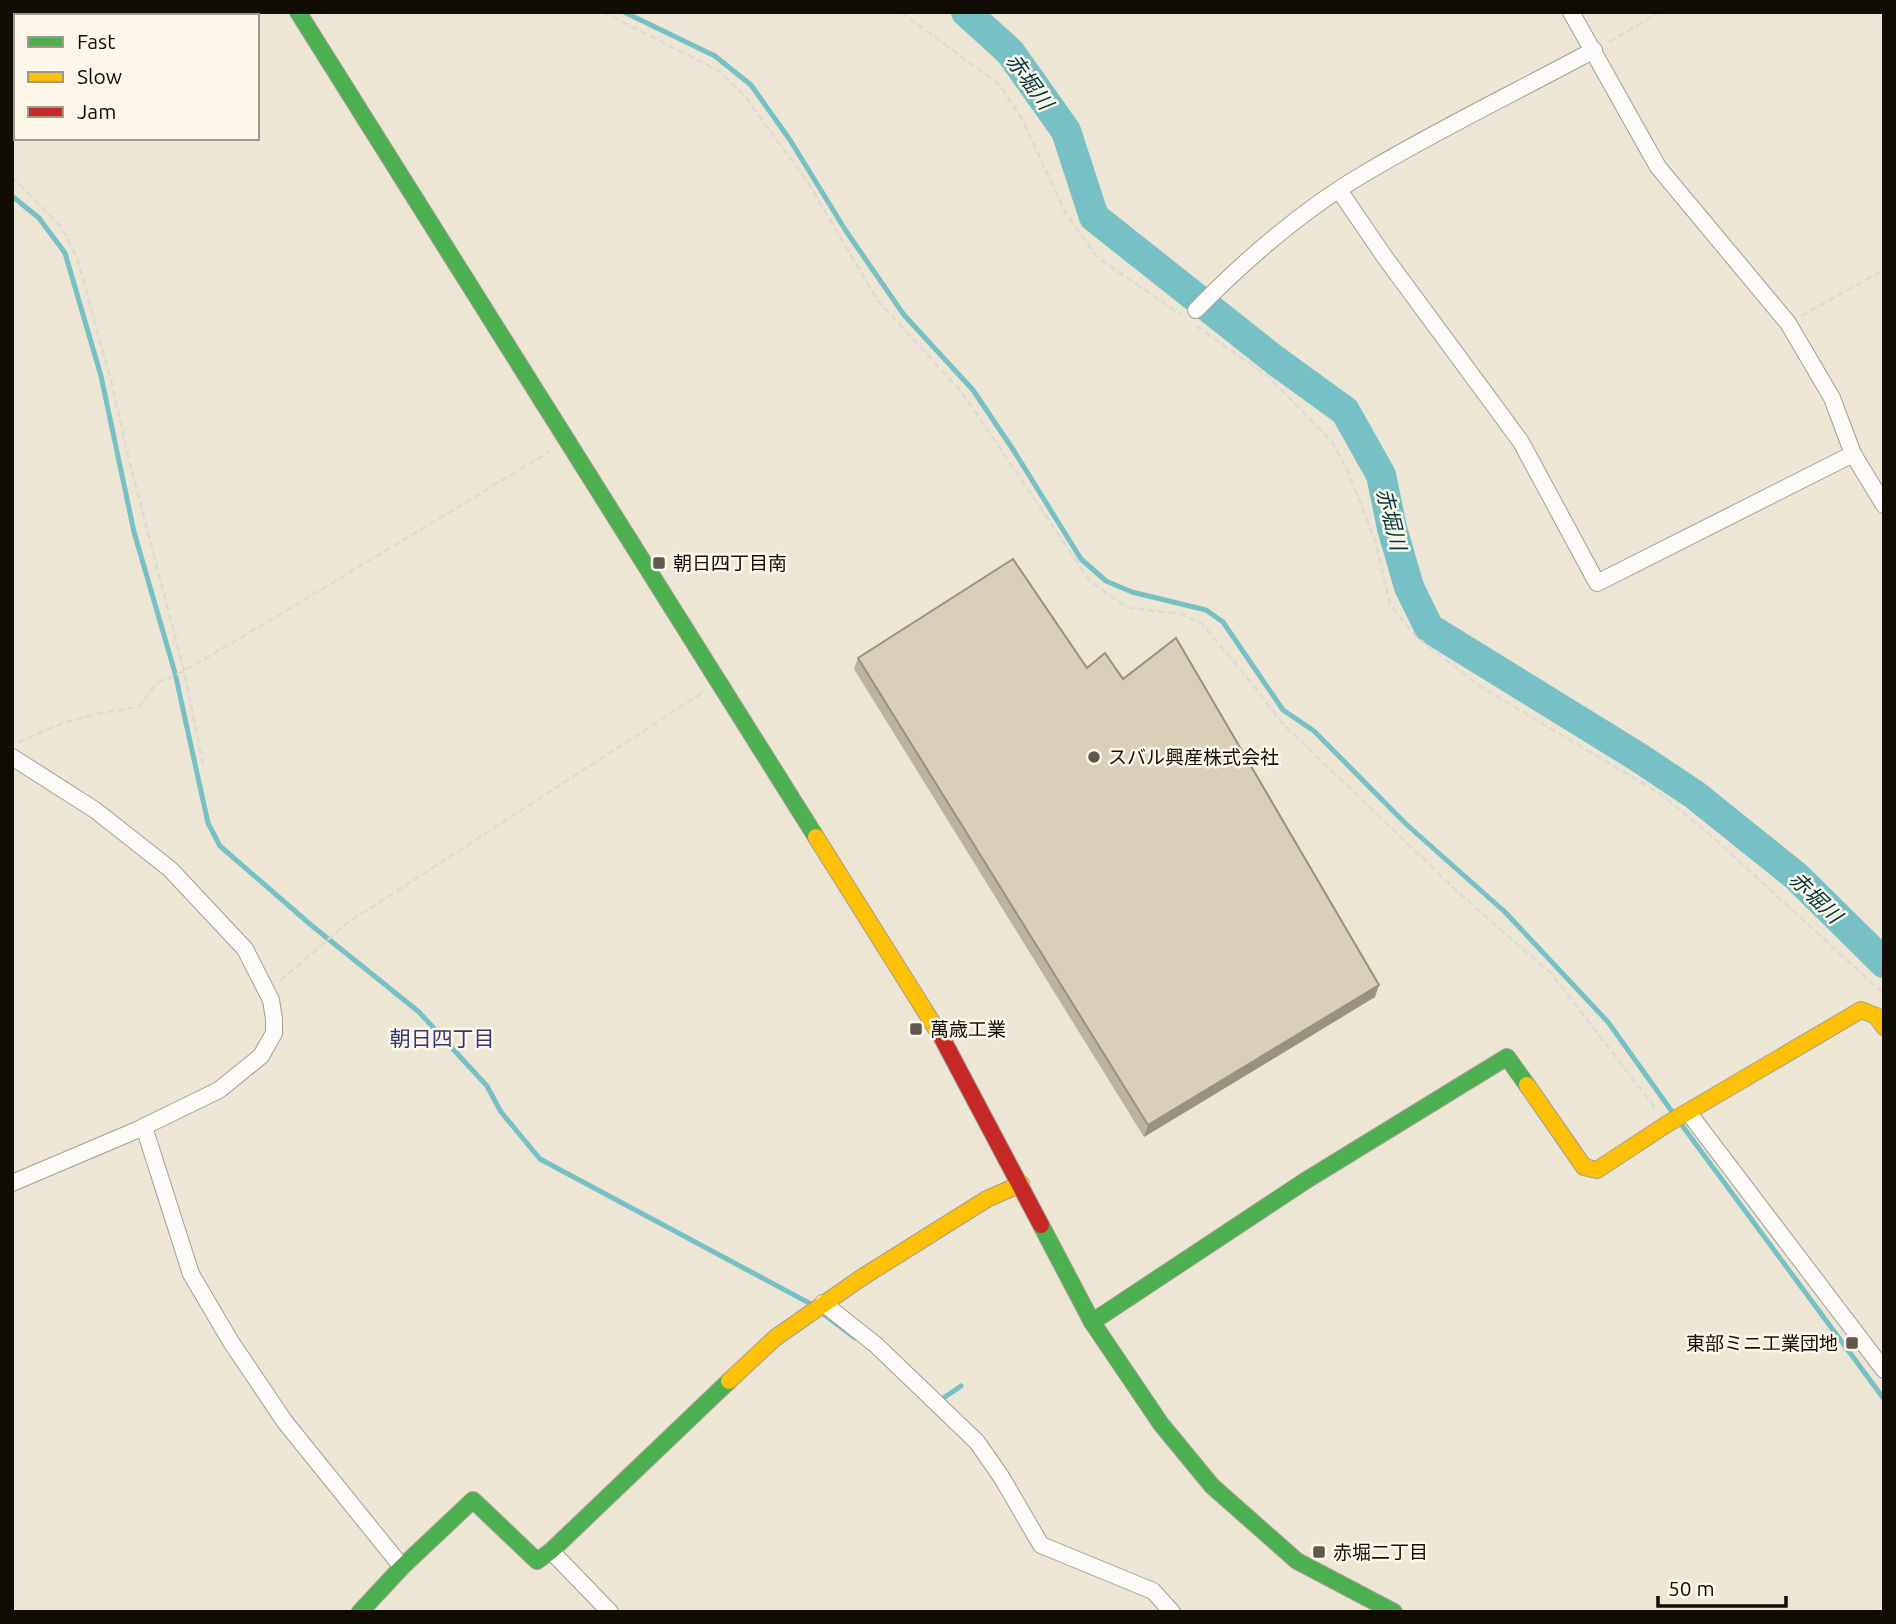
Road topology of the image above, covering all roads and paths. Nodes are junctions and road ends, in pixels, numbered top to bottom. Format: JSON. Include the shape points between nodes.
{"nodes":[{"id":1,"x":298,"y":12,"type":"edge"},
{"id":2,"x":603,"y":12,"type":"edge"},
{"id":3,"x":901,"y":12,"type":"edge"},
{"id":4,"x":1571,"y":12,"type":"edge"},
{"id":5,"x":1660,"y":12,"type":"edge"},
{"id":6,"x":1594,"y":50,"type":"junction"},
{"id":7,"x":12,"y":177,"type":"edge"},
{"id":8,"x":1339,"y":190,"type":"junction"},
{"id":9,"x":1884,"y":270,"type":"edge"},
{"id":10,"x":1196,"y":317,"type":"junction"},
{"id":11,"x":1788,"y":323,"type":"junction"},
{"id":12,"x":567,"y":441,"type":"junction"},
{"id":13,"x":1853,"y":454,"type":"junction"},
{"id":14,"x":1884,"y":505,"type":"edge"},
{"id":15,"x":184,"y":671,"type":"junction"},
{"id":16,"x":718,"y":682,"type":"junction"},
{"id":17,"x":12,"y":746,"type":"edge"},
{"id":18,"x":12,"y":757,"type":"edge"},
{"id":19,"x":203,"y":764,"type":"dead end"},
{"id":20,"x":264,"y":986,"type":"junction"},
{"id":21,"x":1884,"y":994,"type":"edge"},
{"id":22,"x":1884,"y":1027,"type":"edge"},
{"id":23,"x":1688,"y":1112,"type":"junction"},
{"id":24,"x":1667,"y":1124,"type":"junction"},
{"id":25,"x":144,"y":1126,"type":"junction"},
{"id":26,"x":12,"y":1183,"type":"edge"},
{"id":27,"x":1021,"y":1184,"type":"junction"},
{"id":28,"x":823,"y":1303,"type":"junction"},
{"id":29,"x":1092,"y":1322,"type":"junction"},
{"id":30,"x":1884,"y":1370,"type":"edge"},
{"id":31,"x":551,"y":1551,"type":"junction"},
{"id":32,"x":402,"y":1567,"type":"junction"},
{"id":33,"x":360,"y":1612,"type":"edge"},
{"id":34,"x":610,"y":1612,"type":"edge"},
{"id":35,"x":1172,"y":1612,"type":"edge"},
{"id":36,"x":1394,"y":1612,"type":"edge"}],
"edges":[{"from":1,"to":12,"type":"street"},
{"from":2,"to":24,"type":"path","via":[[719,71],[743,94],[807,181],[878,301],[961,391],[1090,581],[1128,608],[1181,614],[1201,623],[1284,725],[1460,894],[1552,974]]},
{"from":3,"to":10,"type":"path","via":[[1000,85],[1022,119],[1065,212],[1097,257],[1185,318]]},
{"from":4,"to":6,"type":"street"},
{"from":5,"to":6,"type":"path"},
{"from":6,"to":8,"type":"street"},
{"from":6,"to":11,"type":"street","via":[[1658,167]]},
{"from":7,"to":15,"type":"path","via":[[62,228],[78,258]]},
{"from":8,"to":10,"type":"street","via":[[1217,288]]},
{"from":8,"to":13,"type":"street","via":[[1521,442],[1597,583]]},
{"from":9,"to":11,"type":"path"},
{"from":10,"to":21,"type":"path","via":[[1268,376],[1332,442],[1375,540],[1390,604],[1415,636],[1478,685],[1658,793]]},
{"from":11,"to":13,"type":"street","via":[[1832,398]]},
{"from":12,"to":15,"type":"path"},
{"from":12,"to":16,"type":"street"},
{"from":13,"to":14,"type":"street"},
{"from":15,"to":17,"type":"path","via":[[157,683],[139,706],[47,727]]},
{"from":15,"to":19,"type":"path"},
{"from":16,"to":20,"type":"path","via":[[346,924],[279,982]]},
{"from":16,"to":27,"type":"street","via":[[953,1056]]},
{"from":18,"to":20,"type":"street","via":[[95,810],[170,869],[245,949]]},
{"from":20,"to":25,"type":"street","via":[[271,1000],[274,1033],[261,1056],[219,1090]]},
{"from":22,"to":23,"type":"street","via":[[1876,1016],[1861,1010]]},
{"from":23,"to":24,"type":"street"},
{"from":23,"to":30,"type":"street"},
{"from":24,"to":29,"type":"street","via":[[1597,1170],[1584,1167],[1507,1057],[1305,1181]]},
{"from":25,"to":26,"type":"street"},
{"from":25,"to":32,"type":"street","via":[[191,1273],[231,1342],[285,1422]]},
{"from":27,"to":28,"type":"street","via":[[987,1199]]},
{"from":27,"to":29,"type":"street"},
{"from":28,"to":31,"type":"street","via":[[775,1338]]},
{"from":28,"to":35,"type":"street","via":[[876,1345],[977,1442],[1041,1545],[1153,1591]]},
{"from":29,"to":36,"type":"street","via":[[1161,1424],[1212,1486],[1297,1561]]},
{"from":31,"to":32,"type":"street","via":[[537,1561],[474,1500]]},
{"from":31,"to":34,"type":"street"},
{"from":32,"to":33,"type":"street"}]}
